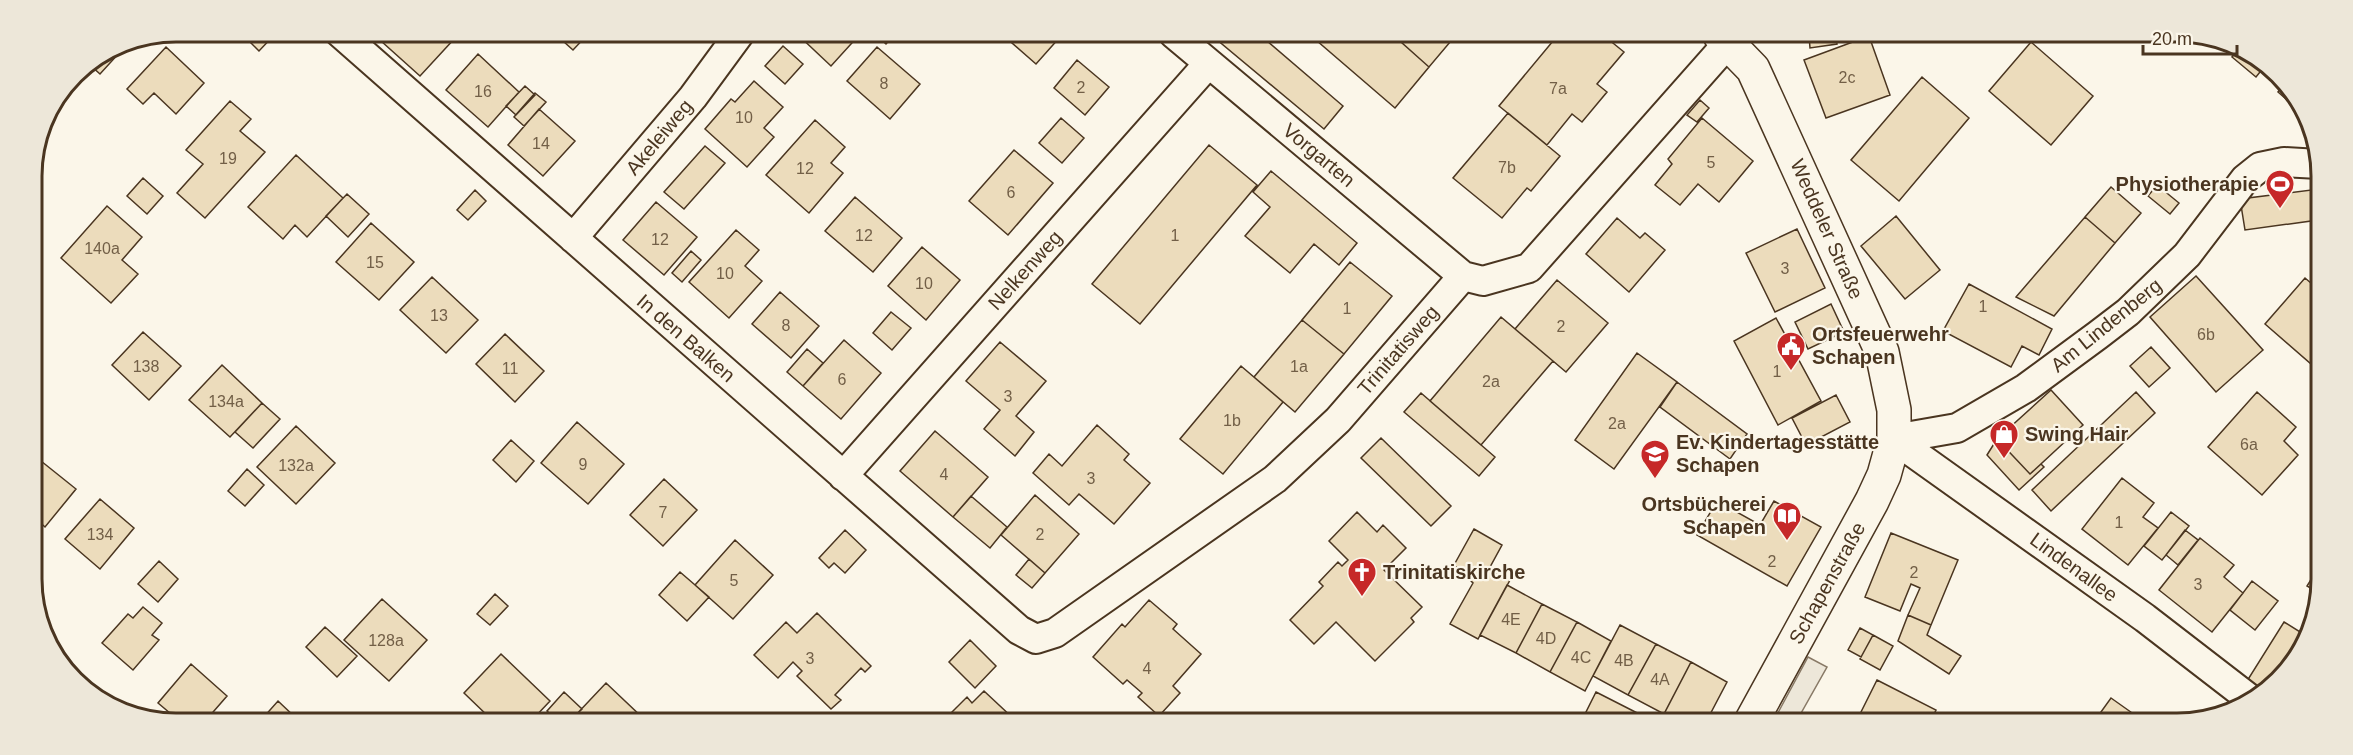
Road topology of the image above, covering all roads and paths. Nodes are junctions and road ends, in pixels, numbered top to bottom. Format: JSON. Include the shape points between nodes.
{"nodes":[{"id":1,"x":350,"y":42,"type":"edge"},
{"id":2,"x":733,"y":42,"type":"edge"},
{"id":3,"x":1183,"y":42,"type":"edge"},
{"id":4,"x":1724,"y":42,"type":"edge"},
{"id":5,"x":1730,"y":42,"type":"edge"},
{"id":6,"x":1208,"y":64,"type":"junction"},
{"id":7,"x":2310,"y":164,"type":"edge"},
{"id":8,"x":573,"y":238,"type":"junction"},
{"id":9,"x":1463,"y":276,"type":"junction"},
{"id":10,"x":1894,"y":439,"type":"junction"},
{"id":11,"x":843,"y":476,"type":"junction"},
{"id":12,"x":1036,"y":639,"type":"joint"},
{"id":13,"x":2244,"y":695,"type":"edge"},
{"id":14,"x":1756,"y":713,"type":"edge"}],
"edges":[{"from":1,"to":8,"type":"street","name":"In den Balken"},
{"from":2,"to":8,"type":"street","name":"Akeleiweg","via":[[693,97]]},
{"from":3,"to":6,"type":"street","name":"Vorgarten"},
{"from":4,"to":9,"type":"street","via":[[1529,268],[1483,280]]},
{"from":5,"to":10,"type":"street","name":"Weddeler Straße","via":[[1753,69],[1882,352],[1893,400]]},
{"from":6,"to":9,"type":"street","name":"Vorgarten"},
{"from":6,"to":11,"type":"street","name":"Nelkenweg"},
{"from":7,"to":10,"type":"street","name":"Am Lindenberg","via":[[2284,162],[2260,167],[2245,179],[2187,255],[2128,312],[2026,388],[1958,428]]},
{"from":8,"to":11,"type":"street","name":"In den Balken"},
{"from":9,"to":12,"type":"street","name":"Trinitatisweg","via":[[1338,420],[1275,479],[1055,633]]},
{"from":10,"to":13,"type":"street","name":"Lindenallee","via":[[2145,618]]},
{"from":10,"to":14,"type":"street","name":"Schapenstraße","via":[[1872,501]]},
{"from":11,"to":12,"type":"street","name":"In den Balken","via":[[1018,630]]}]}
